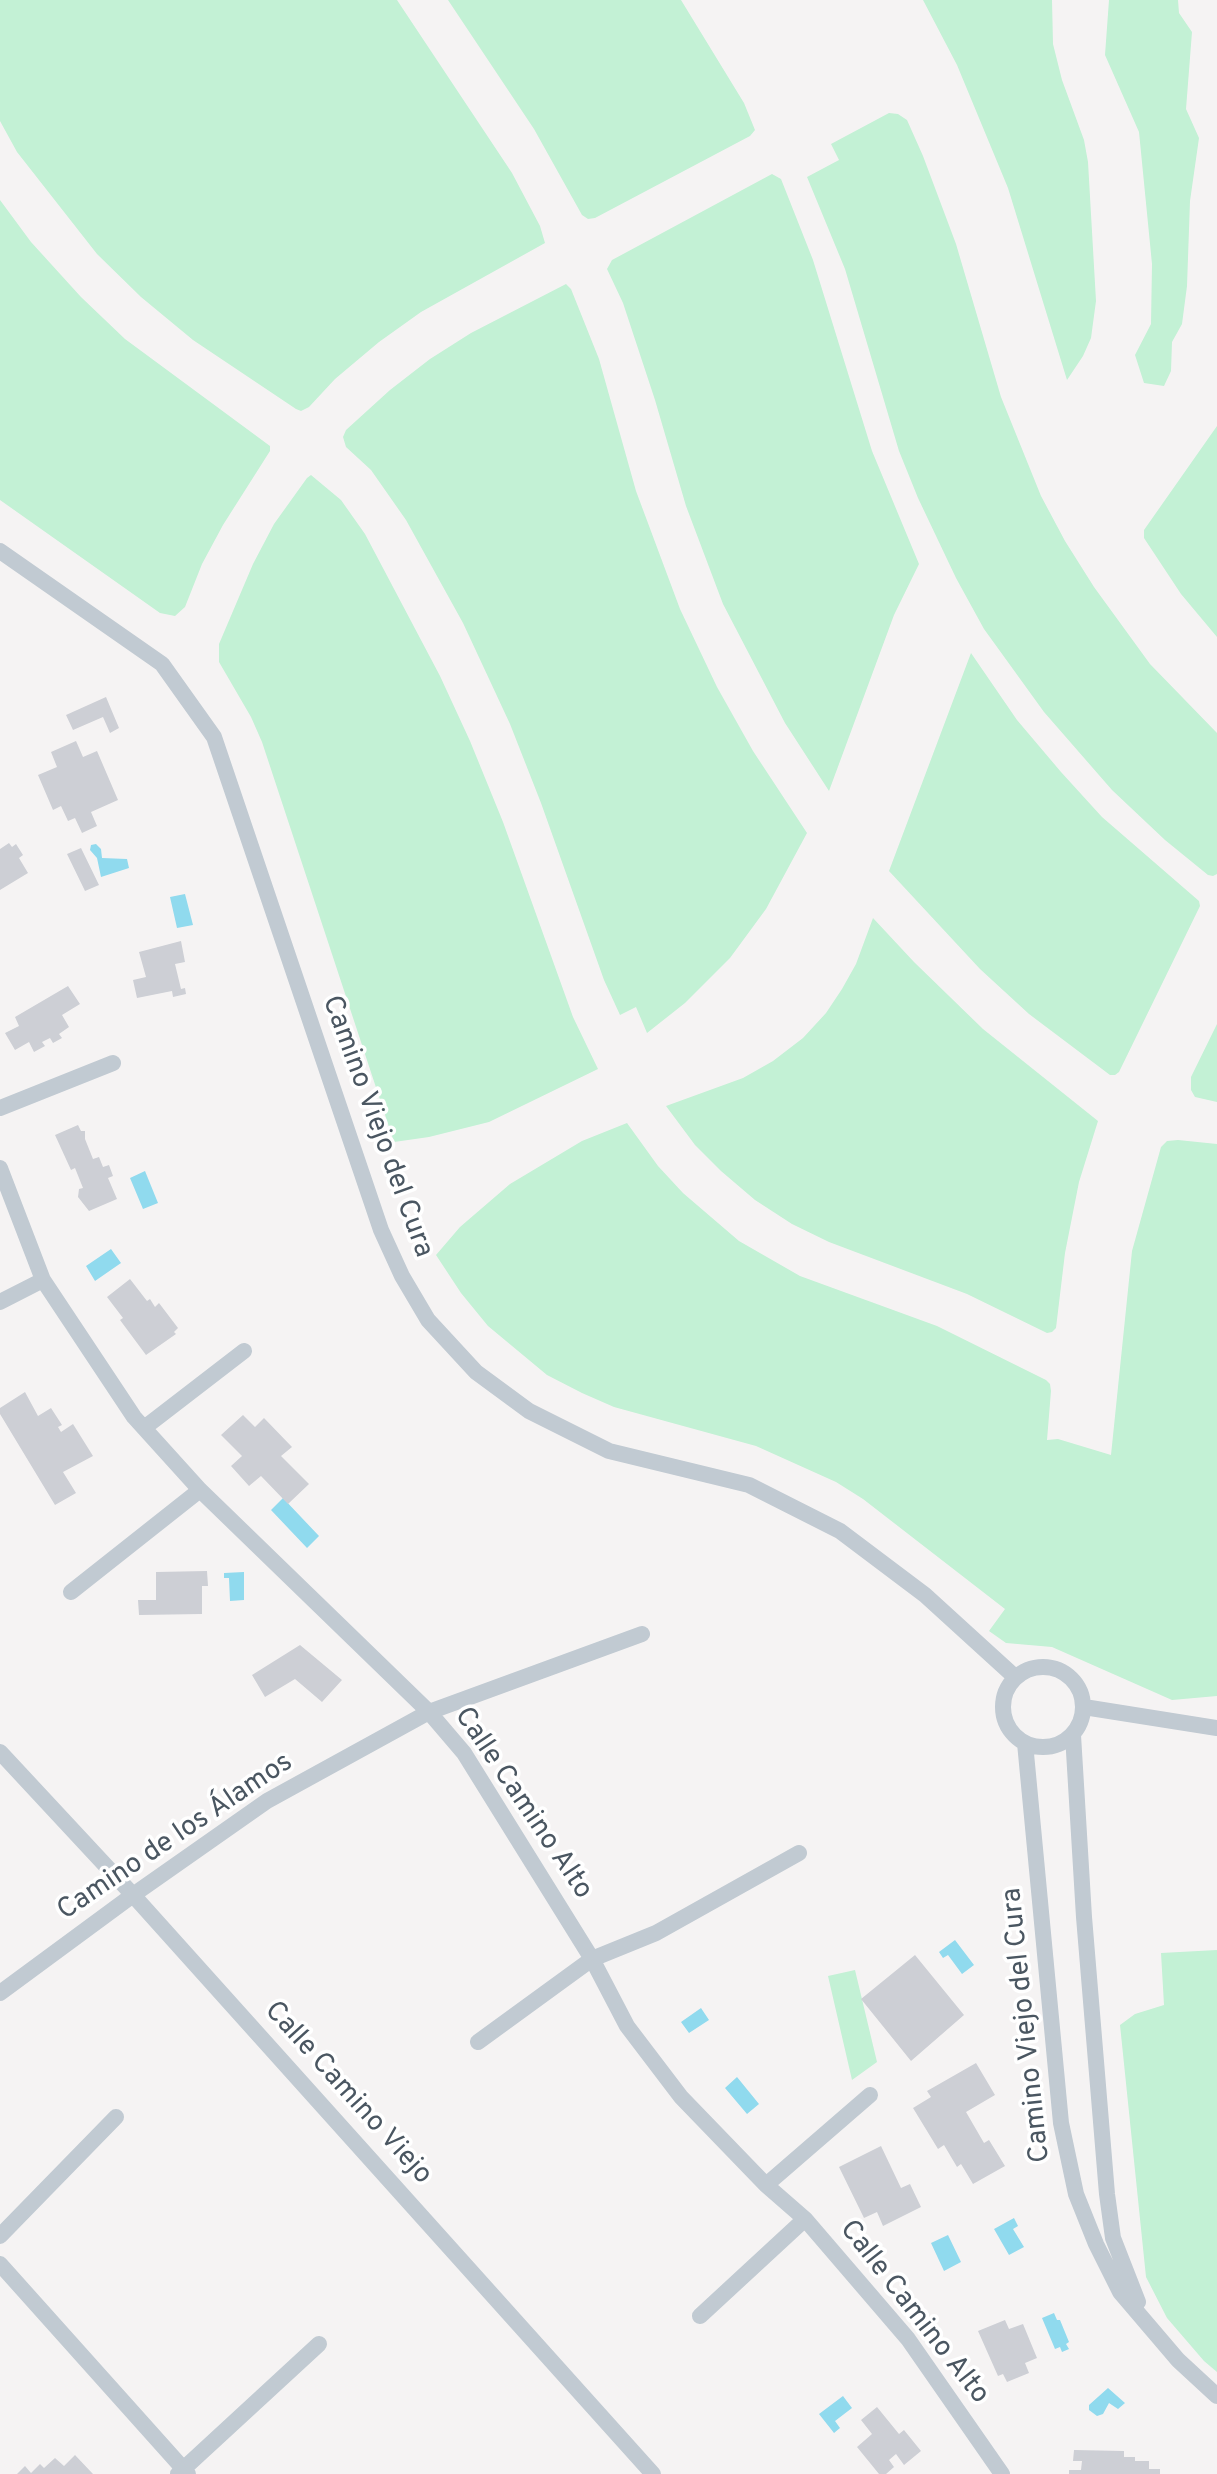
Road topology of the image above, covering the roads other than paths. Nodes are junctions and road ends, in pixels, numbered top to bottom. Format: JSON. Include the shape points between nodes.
{"nodes":[{"id":1,"x":0,"y":551,"type":"edge"},
{"id":2,"x":113,"y":1063,"type":"dead end"},
{"id":3,"x":0,"y":1108,"type":"edge"},
{"id":4,"x":0,"y":1168,"type":"edge"},
{"id":5,"x":43,"y":1280,"type":"junction"},
{"id":6,"x":0,"y":1302,"type":"edge"},
{"id":7,"x":244,"y":1351,"type":"dead end"},
{"id":8,"x":144,"y":1428,"type":"junction"},
{"id":9,"x":200,"y":1490,"type":"junction"},
{"id":10,"x":71,"y":1592,"type":"dead end"},
{"id":11,"x":642,"y":1634,"type":"dead end"},
{"id":12,"x":1015,"y":1677,"type":"junction"},
{"id":13,"x":1084,"y":1707,"type":"junction"},
{"id":14,"x":429,"y":1712,"type":"junction"},
{"id":15,"x":1217,"y":1728,"type":"edge"},
{"id":16,"x":1073,"y":1735,"type":"junction"},
{"id":17,"x":1025,"y":1743,"type":"junction"},
{"id":18,"x":0,"y":1752,"type":"edge"},
{"id":19,"x":799,"y":1853,"type":"dead end"},
{"id":20,"x":133,"y":1895,"type":"junction"},
{"id":21,"x":592,"y":1959,"type":"junction"},
{"id":22,"x":0,"y":1993,"type":"edge"},
{"id":23,"x":478,"y":2042,"type":"dead end"},
{"id":24,"x":870,"y":2095,"type":"dead end"},
{"id":25,"x":116,"y":2117,"type":"dead end"},
{"id":26,"x":766,"y":2185,"type":"junction"},
{"id":27,"x":805,"y":2219,"type":"junction"},
{"id":28,"x":0,"y":2236,"type":"edge"},
{"id":29,"x":0,"y":2264,"type":"edge"},
{"id":30,"x":700,"y":2316,"type":"dead end"},
{"id":31,"x":1151,"y":2328,"type":"junction"},
{"id":32,"x":319,"y":2344,"type":"dead end"},
{"id":33,"x":1217,"y":2396,"type":"edge"},
{"id":34,"x":183,"y":2472,"type":"edge"},
{"id":35,"x":1000,"y":2473,"type":"edge"},
{"id":36,"x":653,"y":2474,"type":"edge"}],
"edges":[{"from":1,"to":12,"type":"street","name":"Camino Viejo del Cura","via":[[162,664],[214,737],[381,1230],[428,1320],[476,1372],[529,1411],[609,1451],[749,1485],[840,1531],[925,1595]]},
{"from":2,"to":3,"type":"street"},
{"from":4,"to":5,"type":"street","name":"Calle Camino Alto"},
{"from":5,"to":6,"type":"street"},
{"from":5,"to":8,"type":"street","name":"Calle Camino Alto"},
{"from":7,"to":8,"type":"street"},
{"from":8,"to":9,"type":"street","name":"Calle Camino Alto"},
{"from":9,"to":10,"type":"street"},
{"from":9,"to":14,"type":"street","name":"Calle Camino Alto"},
{"from":11,"to":14,"type":"street","name":"Camino de los Álamos"},
{"from":12,"to":13,"type":"street","via":[[1044,1666],[1059,1670],[1072,1678]]},
{"from":12,"to":17,"type":"street","via":[[1006,1690],[1005,1721]]},
{"from":13,"to":15,"type":"street"},
{"from":13,"to":16,"type":"street"},
{"from":14,"to":20,"type":"street","name":"Camino de los Álamos","via":[[267,1801]]},
{"from":14,"to":21,"type":"street","name":"Calle Camino Alto","via":[[464,1753]]},
{"from":16,"to":17,"type":"street","via":[[1042,1748]]},
{"from":16,"to":31,"type":"street","name":"Camino Viejo del Cura","via":[[1107,2194],[1113,2238]]},
{"from":17,"to":31,"type":"street","name":"Camino Viejo del Cura","via":[[1061,2123],[1076,2194],[1120,2292]]},
{"from":18,"to":20,"type":"street","name":"Calle Camino Viejo"},
{"from":19,"to":21,"type":"street","via":[[656,1933]]},
{"from":20,"to":22,"type":"street","name":"Camino de los Álamos"},
{"from":20,"to":36,"type":"street","name":"Calle Camino Viejo"},
{"from":21,"to":23,"type":"street"},
{"from":21,"to":26,"type":"street","name":"Calle Camino Alto","via":[[627,2026],[681,2097]]},
{"from":24,"to":26,"type":"street"},
{"from":25,"to":28,"type":"street"},
{"from":26,"to":27,"type":"street","name":"Calle Camino Alto"},
{"from":27,"to":30,"type":"street"},
{"from":27,"to":35,"type":"street","name":"Calle Camino Alto","via":[[908,2339]]},
{"from":29,"to":34,"type":"street"},
{"from":31,"to":33,"type":"street","name":"Camino Viejo del Cura"},
{"from":32,"to":34,"type":"street"}]}
